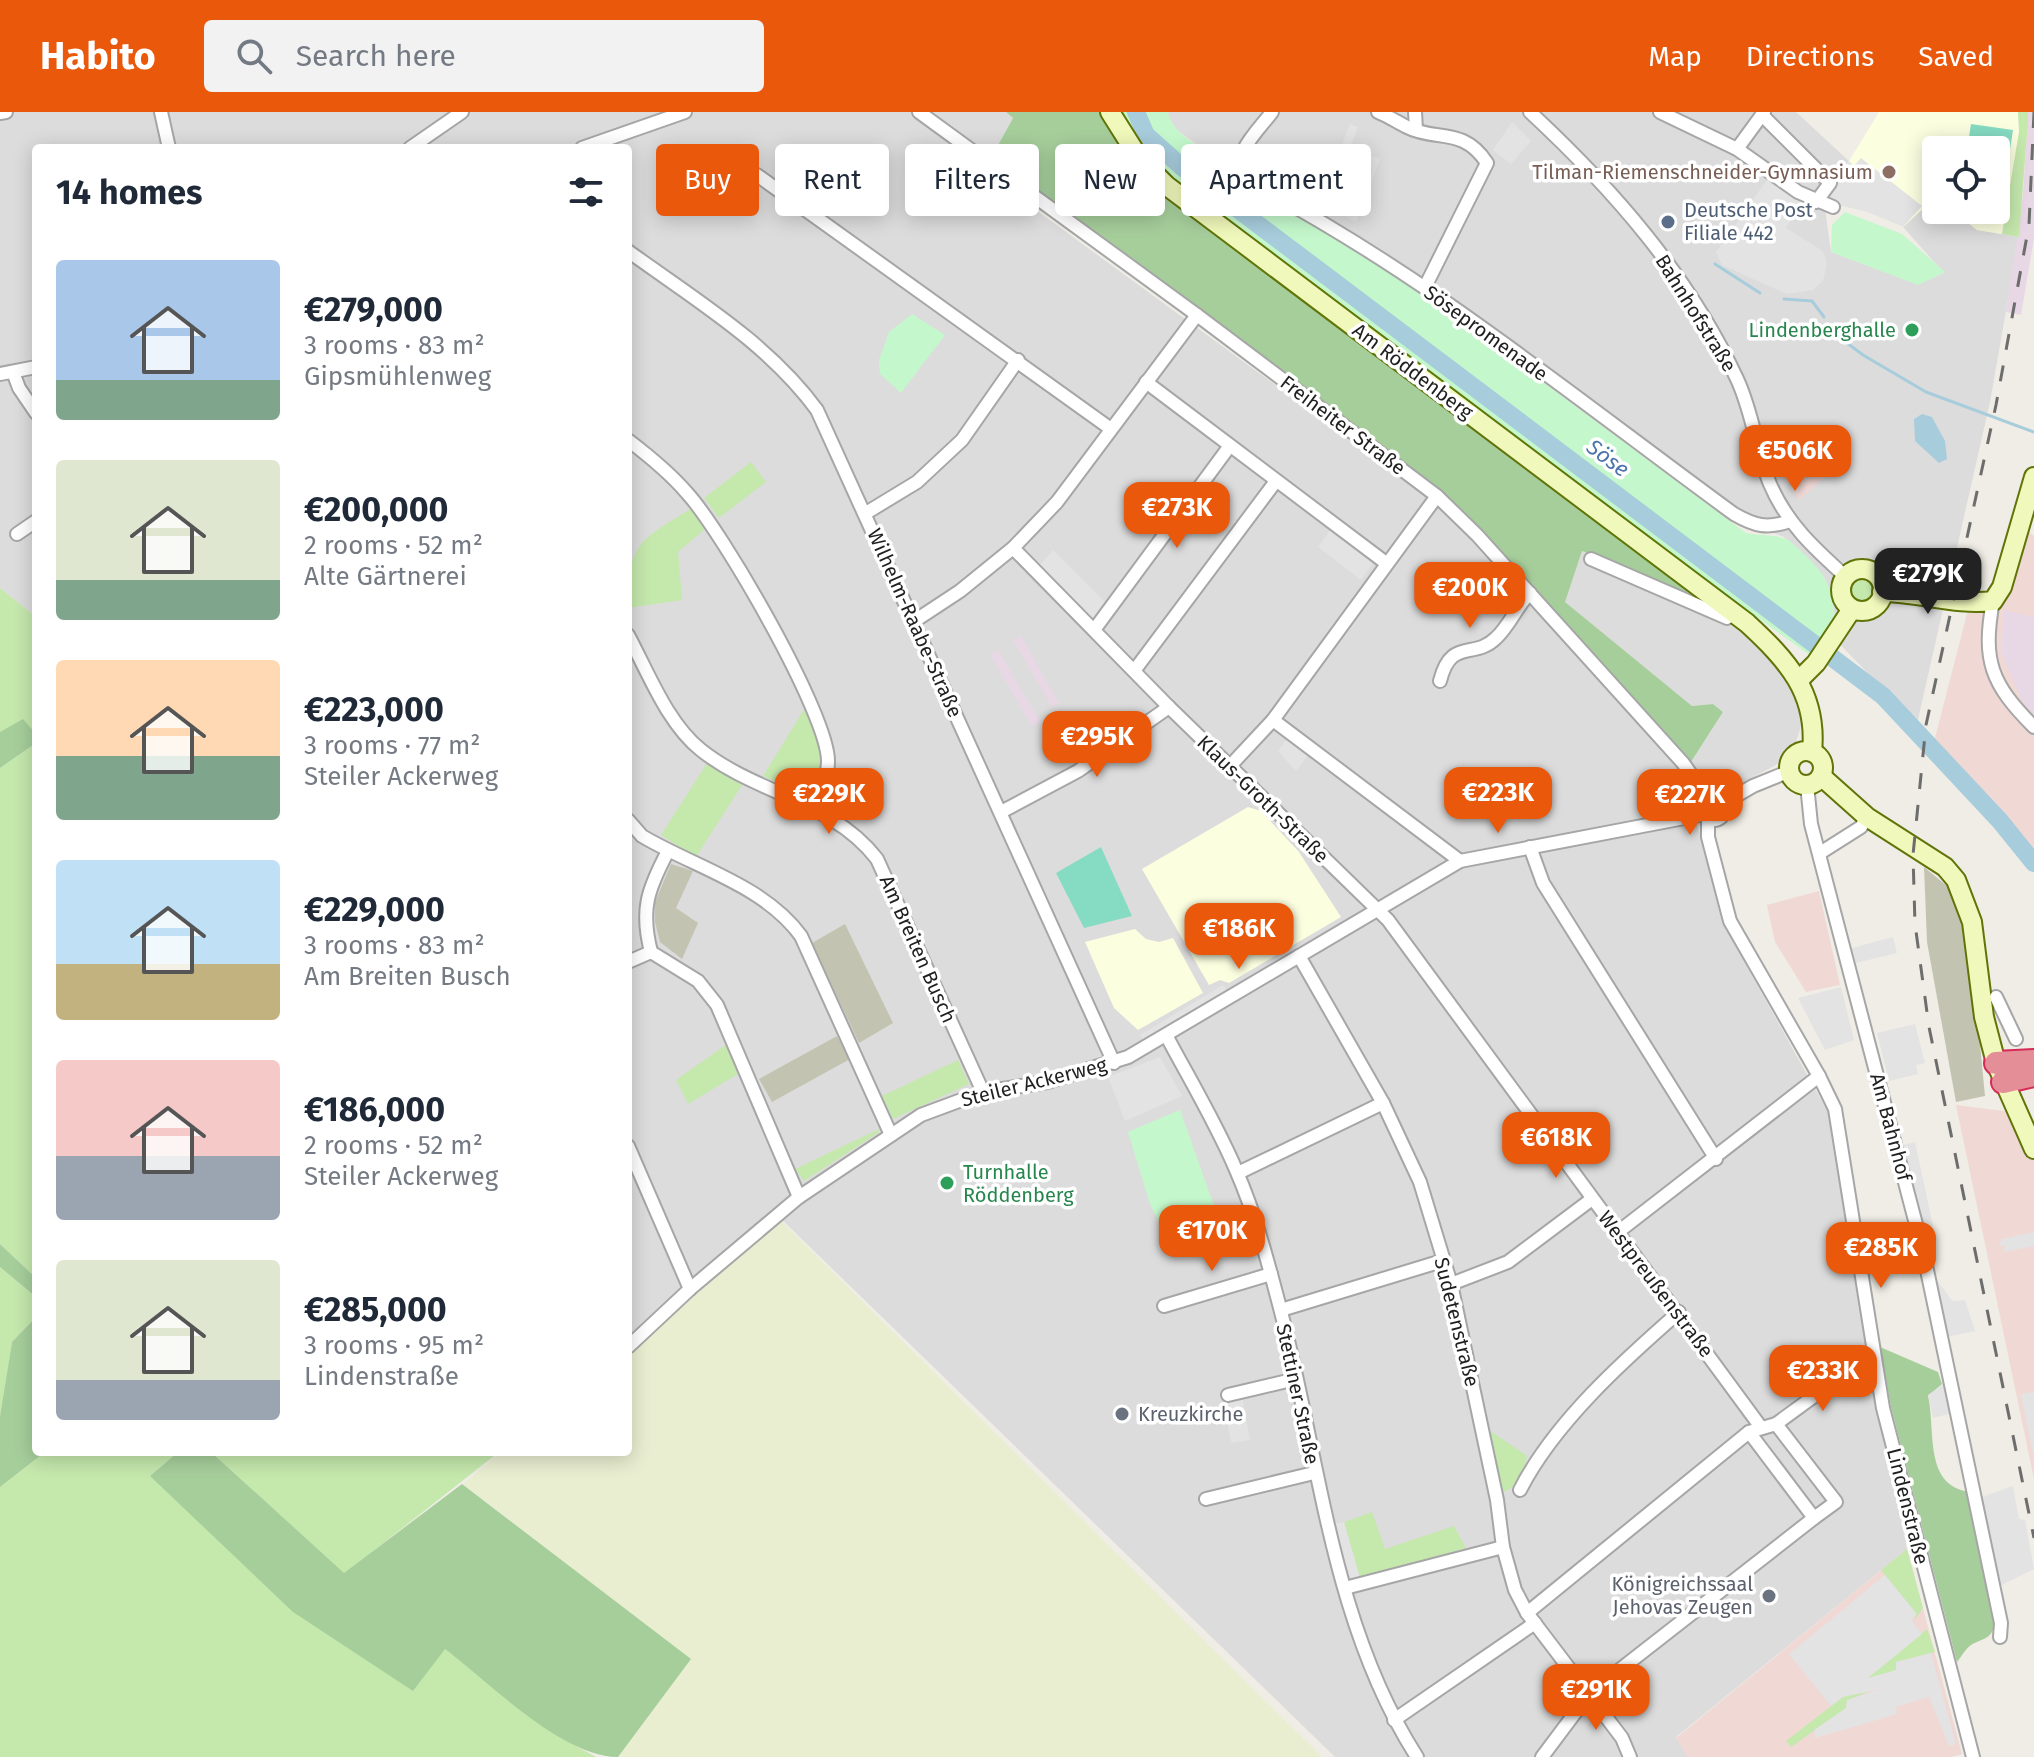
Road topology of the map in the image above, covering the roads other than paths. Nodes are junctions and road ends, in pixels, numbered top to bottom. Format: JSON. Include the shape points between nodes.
{"nodes":[{"id":1,"x":161,"y":112,"type":"edge"},
{"id":2,"x":462,"y":112,"type":"edge"},
{"id":3,"x":685,"y":112,"type":"edge"},
{"id":4,"x":919,"y":112,"type":"edge"},
{"id":5,"x":1110,"y":112,"type":"edge"},
{"id":6,"x":1272,"y":112,"type":"edge"},
{"id":7,"x":1378,"y":112,"type":"edge"},
{"id":8,"x":1415,"y":112,"type":"edge"},
{"id":9,"x":1530,"y":112,"type":"edge"},
{"id":10,"x":1660,"y":112,"type":"edge"},
{"id":11,"x":1763,"y":113,"type":"edge"},
{"id":12,"x":1412,"y":129,"type":"junction"},
{"id":13,"x":168,"y":144,"type":"edge"},
{"id":14,"x":416,"y":144,"type":"edge"},
{"id":15,"x":593,"y":144,"type":"edge"},
{"id":16,"x":1737,"y":149,"type":"junction"},
{"id":17,"x":759,"y":176,"type":"edge"},
{"id":18,"x":1816,"y":202,"type":"junction"},
{"id":19,"x":1833,"y":207,"type":"dead end"},
{"id":20,"x":632,"y":254,"type":"edge"},
{"id":21,"x":1425,"y":287,"type":"junction"},
{"id":22,"x":1197,"y":315,"type":"junction"},
{"id":23,"x":1018,"y":360,"type":"junction"},
{"id":24,"x":32,"y":368,"type":"edge"},
{"id":25,"x":6,"y":373,"type":"edge"},
{"id":26,"x":1146,"y":382,"type":"junction"},
{"id":27,"x":32,"y":407,"type":"edge"},
{"id":28,"x":1111,"y":429,"type":"junction"},
{"id":29,"x":632,"y":444,"type":"edge"},
{"id":30,"x":1229,"y":447,"type":"junction"},
{"id":31,"x":2034,"y":477,"type":"edge"},
{"id":32,"x":1276,"y":481,"type":"junction"},
{"id":33,"x":1437,"y":496,"type":"junction"},
{"id":34,"x":866,"y":513,"type":"junction"},
{"id":35,"x":1790,"y":521,"type":"junction"},
{"id":36,"x":32,"y":524,"type":"edge"},
{"id":37,"x":17,"y":534,"type":"dead end"},
{"id":38,"x":1013,"y":548,"type":"junction"},
{"id":39,"x":1591,"y":559,"type":"dead end"},
{"id":40,"x":1386,"y":563,"type":"junction"},
{"id":41,"x":1846,"y":577,"type":"junction"},
{"id":42,"x":1882,"y":592,"type":"junction"},
{"id":43,"x":1530,"y":593,"type":"junction"},
{"id":44,"x":1985,"y":602,"type":"junction"},
{"id":45,"x":1852,"y":609,"type":"junction"},
{"id":46,"x":1734,"y":612,"type":"junction"},
{"id":47,"x":913,"y":622,"type":"junction"},
{"id":48,"x":1094,"y":630,"type":"junction"},
{"id":49,"x":1759,"y":634,"type":"junction"},
{"id":50,"x":632,"y":642,"type":"edge"},
{"id":51,"x":1814,"y":664,"type":"junction"},
{"id":52,"x":1134,"y":671,"type":"junction"},
{"id":53,"x":1799,"y":680,"type":"junction"},
{"id":54,"x":1440,"y":681,"type":"dead end"},
{"id":55,"x":1809,"y":700,"type":"junction"},
{"id":56,"x":1169,"y":707,"type":"junction"},
{"id":57,"x":1273,"y":720,"type":"junction"},
{"id":58,"x":2034,"y":727,"type":"edge"},
{"id":59,"x":1812,"y":752,"type":"junction"},
{"id":60,"x":1230,"y":766,"type":"junction"},
{"id":61,"x":1790,"y":771,"type":"junction"},
{"id":62,"x":1814,"y":781,"type":"junction"},
{"id":63,"x":815,"y":808,"type":"junction"},
{"id":64,"x":1712,"y":811,"type":"junction"},
{"id":65,"x":1001,"y":812,"type":"junction"},
{"id":66,"x":1867,"y":817,"type":"junction"},
{"id":67,"x":632,"y":825,"type":"edge"},
{"id":68,"x":1530,"y":847,"type":"junction"},
{"id":69,"x":668,"y":851,"type":"junction"},
{"id":70,"x":1820,"y":853,"type":"junction"},
{"id":71,"x":1460,"y":861,"type":"junction"},
{"id":72,"x":1380,"y":911,"type":"junction"},
{"id":73,"x":651,"y":952,"type":"junction"},
{"id":74,"x":1299,"y":956,"type":"junction"},
{"id":75,"x":632,"y":960,"type":"edge"},
{"id":76,"x":1996,"y":997,"type":"dead end"},
{"id":77,"x":1993,"y":1015,"type":"junction"},
{"id":78,"x":1166,"y":1035,"type":"junction"},
{"id":79,"x":2016,"y":1039,"type":"dead end"},
{"id":80,"x":2034,"y":1061,"type":"edge"},
{"id":81,"x":1114,"y":1063,"type":"junction"},
{"id":82,"x":2000,"y":1073,"type":"junction"},
{"id":83,"x":2034,"y":1075,"type":"edge"},
{"id":84,"x":1819,"y":1076,"type":"junction"},
{"id":85,"x":983,"y":1092,"type":"junction"},
{"id":86,"x":1383,"y":1103,"type":"junction"},
{"id":87,"x":891,"y":1135,"type":"junction"},
{"id":88,"x":2034,"y":1149,"type":"edge"},
{"id":89,"x":632,"y":1155,"type":"edge"},
{"id":90,"x":1716,"y":1159,"type":"junction"},
{"id":91,"x":1238,"y":1173,"type":"junction"},
{"id":92,"x":642,"y":1178,"type":"junction"},
{"id":93,"x":632,"y":1182,"type":"edge"},
{"id":94,"x":799,"y":1197,"type":"junction"},
{"id":95,"x":1592,"y":1199,"type":"junction"},
{"id":96,"x":1618,"y":1232,"type":"junction"},
{"id":97,"x":1442,"y":1261,"type":"junction"},
{"id":98,"x":1271,"y":1274,"type":"junction"},
{"id":99,"x":1451,"y":1284,"type":"junction"},
{"id":100,"x":690,"y":1289,"type":"junction"},
{"id":101,"x":1164,"y":1306,"type":"dead end"},
{"id":102,"x":1281,"y":1310,"type":"junction"},
{"id":103,"x":1679,"y":1312,"type":"junction"},
{"id":104,"x":632,"y":1343,"type":"edge"},
{"id":105,"x":1874,"y":1359,"type":"junction"},
{"id":106,"x":1296,"y":1379,"type":"junction"},
{"id":107,"x":1228,"y":1395,"type":"dead end"},
{"id":108,"x":1776,"y":1424,"type":"junction"},
{"id":109,"x":1754,"y":1429,"type":"junction"},
{"id":110,"x":1314,"y":1473,"type":"junction"},
{"id":111,"x":1520,"y":1490,"type":"dead end"},
{"id":112,"x":1206,"y":1499,"type":"dead end"},
{"id":113,"x":1814,"y":1518,"type":"junction"},
{"id":114,"x":1503,"y":1547,"type":"junction"},
{"id":115,"x":1345,"y":1588,"type":"junction"},
{"id":116,"x":1531,"y":1618,"type":"junction"},
{"id":117,"x":2000,"y":1637,"type":"dead end"},
{"id":118,"x":1590,"y":1693,"type":"junction"},
{"id":119,"x":1394,"y":1720,"type":"junction"},
{"id":120,"x":1417,"y":1757,"type":"edge"},
{"id":121,"x":1542,"y":1757,"type":"edge"},
{"id":122,"x":1630,"y":1757,"type":"edge"},
{"id":123,"x":1973,"y":1757,"type":"edge"}],
"edges":[{"from":1,"to":13,"type":"street"},
{"from":2,"to":14,"type":"street"},
{"from":3,"to":15,"type":"street"},
{"from":4,"to":22,"type":"street","name":"Freiheiter Straße"},
{"from":5,"to":46,"type":"main road","name":"Am Röddenberg","via":[[1139,158],[1167,186]]},
{"from":6,"to":21,"type":"street","name":"Sösepromenade","via":[[1239,157],[1244,179],[1311,214]]},
{"from":7,"to":12,"type":"street"},
{"from":8,"to":12,"type":"street"},
{"from":9,"to":35,"type":"street","name":"Bahnhofstraße","via":[[1612,192],[1708,325],[1738,380],[1769,483]]},
{"from":10,"to":16,"type":"street"},
{"from":11,"to":16,"type":"street"},
{"from":11,"to":18,"type":"street","via":[[1830,183]]},
{"from":12,"to":21,"type":"street","via":[[1469,145],[1487,163]]},
{"from":16,"to":18,"type":"street"},
{"from":17,"to":23,"type":"street"},
{"from":18,"to":19,"type":"street"},
{"from":20,"to":34,"type":"street","name":"Wilhelm-Raabe-Straße","via":[[785,369],[817,410]]},
{"from":21,"to":35,"type":"street","name":"Sösepromenade","via":[[1734,514],[1755,526]]},
{"from":22,"to":26,"type":"street"},
{"from":22,"to":33,"type":"street","name":"Freiheiter Straße"},
{"from":23,"to":28,"type":"street"},
{"from":23,"to":34,"type":"street","via":[[962,440],[917,482]]},
{"from":24,"to":25,"type":"street"},
{"from":25,"to":27,"type":"street"},
{"from":26,"to":28,"type":"street"},
{"from":26,"to":30,"type":"street"},
{"from":28,"to":38,"type":"street","via":[[1057,502]]},
{"from":29,"to":63,"type":"street","via":[[687,492],[720,536],[800,685],[826,747],[826,776]]},
{"from":30,"to":32,"type":"street"},
{"from":30,"to":48,"type":"street"},
{"from":31,"to":44,"type":"main road","via":[[2002,587]]},
{"from":32,"to":40,"type":"street"},
{"from":32,"to":52,"type":"street"},
{"from":33,"to":40,"type":"street"},
{"from":33,"to":43,"type":"street","name":"Freiheiter Straße"},
{"from":34,"to":47,"type":"street","name":"Wilhelm-Raabe-Straße"},
{"from":35,"to":41,"type":"street","name":"Bahnhofstraße"},
{"from":36,"to":37,"type":"street"},
{"from":38,"to":47,"type":"street"},
{"from":38,"to":48,"type":"street","name":"Klaus-Groth-Straße"},
{"from":39,"to":46,"type":"street","via":[[1727,618]]},
{"from":40,"to":57,"type":"street"},
{"from":41,"to":42,"type":"main road","via":[[1856,570],[1869,571]]},
{"from":41,"to":45,"type":"main road","via":[[1843,599]]},
{"from":42,"to":44,"type":"main road"},
{"from":42,"to":45,"type":"main road","via":[[1872,608]]},
{"from":43,"to":54,"type":"street","via":[[1494,641],[1456,652]]},
{"from":43,"to":64,"type":"street","name":"Freiheiter Straße","via":[[1689,770]]},
{"from":44,"to":58,"type":"street","via":[[1992,675]]},
{"from":45,"to":51,"type":"main road"},
{"from":46,"to":49,"type":"main road","name":"Am Röddenberg"},
{"from":47,"to":65,"type":"street","name":"Wilhelm-Raabe-Straße"},
{"from":48,"to":52,"type":"street","name":"Klaus-Groth-Straße"},
{"from":49,"to":51,"type":"main road","via":[[1805,664]]},
{"from":49,"to":53,"type":"main road","name":"Am Röddenberg"},
{"from":50,"to":63,"type":"street","name":"Am Breiten Busch","via":[[681,729],[698,748],[746,779]]},
{"from":51,"to":53,"type":"main road"},
{"from":51,"to":55,"type":"main road"},
{"from":52,"to":56,"type":"street","name":"Klaus-Groth-Straße"},
{"from":53,"to":55,"type":"main road","name":"Am Röddenberg"},
{"from":55,"to":59,"type":"main road"},
{"from":56,"to":60,"type":"street","name":"Klaus-Groth-Straße"},
{"from":56,"to":65,"type":"street","via":[[1078,771]]},
{"from":57,"to":60,"type":"street"},
{"from":57,"to":71,"type":"street"},
{"from":59,"to":61,"type":"main road","via":[[1797,754]]},
{"from":59,"to":62,"type":"main road","via":[[1822,762]]},
{"from":60,"to":72,"type":"street","name":"Klaus-Groth-Straße"},
{"from":61,"to":62,"type":"main road","via":[[1796,782]]},
{"from":61,"to":64,"type":"street","name":"Steiler Ackerweg"},
{"from":62,"to":66,"type":"main road"},
{"from":62,"to":70,"type":"street","name":"Am Bahnhof","via":[[1811,824]]},
{"from":63,"to":85,"type":"street","name":"Am Breiten Busch","via":[[855,833],[877,859]]},
{"from":64,"to":68,"type":"street","name":"Steiler Ackerweg"},
{"from":64,"to":84,"type":"street","name":"Lindenstraße","via":[[1707,830],[1730,921]]},
{"from":65,"to":81,"type":"street","name":"Wilhelm-Raabe-Straße"},
{"from":66,"to":70,"type":"street","via":[[1861,827]]},
{"from":66,"to":77,"type":"main road","via":[[1938,862],[1956,880],[1972,922]]},
{"from":67,"to":69,"type":"street"},
{"from":68,"to":71,"type":"street","name":"Steiler Ackerweg"},
{"from":68,"to":90,"type":"street","via":[[1543,883]]},
{"from":69,"to":73,"type":"street","via":[[647,893]]},
{"from":69,"to":87,"type":"street","via":[[763,899],[791,922]]},
{"from":70,"to":117,"type":"street","name":"Am Bahnhof","via":[[1923,1251]]},
{"from":71,"to":72,"type":"street","name":"Steiler Ackerweg"},
{"from":72,"to":74,"type":"street","name":"Steiler Ackerweg"},
{"from":72,"to":95,"type":"street","name":"Westpreußenstraße"},
{"from":73,"to":75,"type":"street"},
{"from":73,"to":94,"type":"street","via":[[698,981],[717,1005]]},
{"from":74,"to":78,"type":"street","name":"Steiler Ackerweg"},
{"from":74,"to":86,"type":"street","name":"Sudetenstraße"},
{"from":76,"to":77,"type":"street"},
{"from":77,"to":79,"type":"street"},
{"from":77,"to":82,"type":"main road"},
{"from":78,"to":81,"type":"street","name":"Steiler Ackerweg"},
{"from":78,"to":91,"type":"street","name":"Stettiner Straße"},
{"from":80,"to":82,"type":"highway"},
{"from":81,"to":85,"type":"street","name":"Steiler Ackerweg","via":[[1047,1082]]},
{"from":82,"to":83,"type":"highway"},
{"from":82,"to":88,"type":"main road"},
{"from":84,"to":90,"type":"street"},
{"from":84,"to":105,"type":"street","name":"Lindenstraße","via":[[1835,1109]]},
{"from":85,"to":87,"type":"street","name":"Steiler Ackerweg","via":[[951,1102]]},
{"from":86,"to":91,"type":"street"},
{"from":86,"to":97,"type":"street","name":"Sudetenstraße","via":[[1420,1182]]},
{"from":87,"to":94,"type":"street","name":"Steiler Ackerweg"},
{"from":89,"to":92,"type":"street"},
{"from":90,"to":96,"type":"street"},
{"from":91,"to":98,"type":"street","name":"Stettiner Straße"},
{"from":92,"to":93,"type":"street"},
{"from":92,"to":100,"type":"street"},
{"from":94,"to":100,"type":"street","name":"Steiler Ackerweg"},
{"from":95,"to":96,"type":"street","name":"Westpreußenstraße"},
{"from":95,"to":99,"type":"street","via":[[1508,1262]]},
{"from":96,"to":103,"type":"street","name":"Westpreußenstraße"},
{"from":97,"to":99,"type":"street","name":"Sudetenstraße"},
{"from":97,"to":102,"type":"street"},
{"from":98,"to":101,"type":"street"},
{"from":98,"to":102,"type":"street","name":"Stettiner Straße"},
{"from":99,"to":114,"type":"street","name":"Sudetenstraße"},
{"from":100,"to":104,"type":"street","name":"Steiler Ackerweg"},
{"from":102,"to":106,"type":"street","name":"Stettiner Straße"},
{"from":103,"to":109,"type":"street","name":"Westpreußenstraße"},
{"from":103,"to":111,"type":"street","via":[[1626,1359],[1536,1459]]},
{"from":105,"to":108,"type":"street"},
{"from":105,"to":123,"type":"street","name":"Lindenstraße"},
{"from":106,"to":107,"type":"street"},
{"from":106,"to":110,"type":"street","name":"Stettiner Straße"},
{"from":108,"to":109,"type":"street"},
{"from":108,"to":113,"type":"street","via":[[1836,1502]]},
{"from":109,"to":113,"type":"street","name":"Westpreußenstraße"},
{"from":109,"to":116,"type":"street"},
{"from":110,"to":112,"type":"street"},
{"from":110,"to":115,"type":"street","name":"Stettiner Straße"},
{"from":113,"to":118,"type":"street"},
{"from":114,"to":115,"type":"street"},
{"from":114,"to":116,"type":"street","name":"Sudetenstraße","via":[[1515,1590]]},
{"from":115,"to":119,"type":"street","name":"Stettiner Straße"},
{"from":116,"to":118,"type":"street","name":"Sudetenstraße"},
{"from":116,"to":119,"type":"street"},
{"from":118,"to":121,"type":"street"},
{"from":118,"to":122,"type":"street","name":"Sudetenstraße"},
{"from":119,"to":120,"type":"street","name":"Stettiner Straße"}]}
